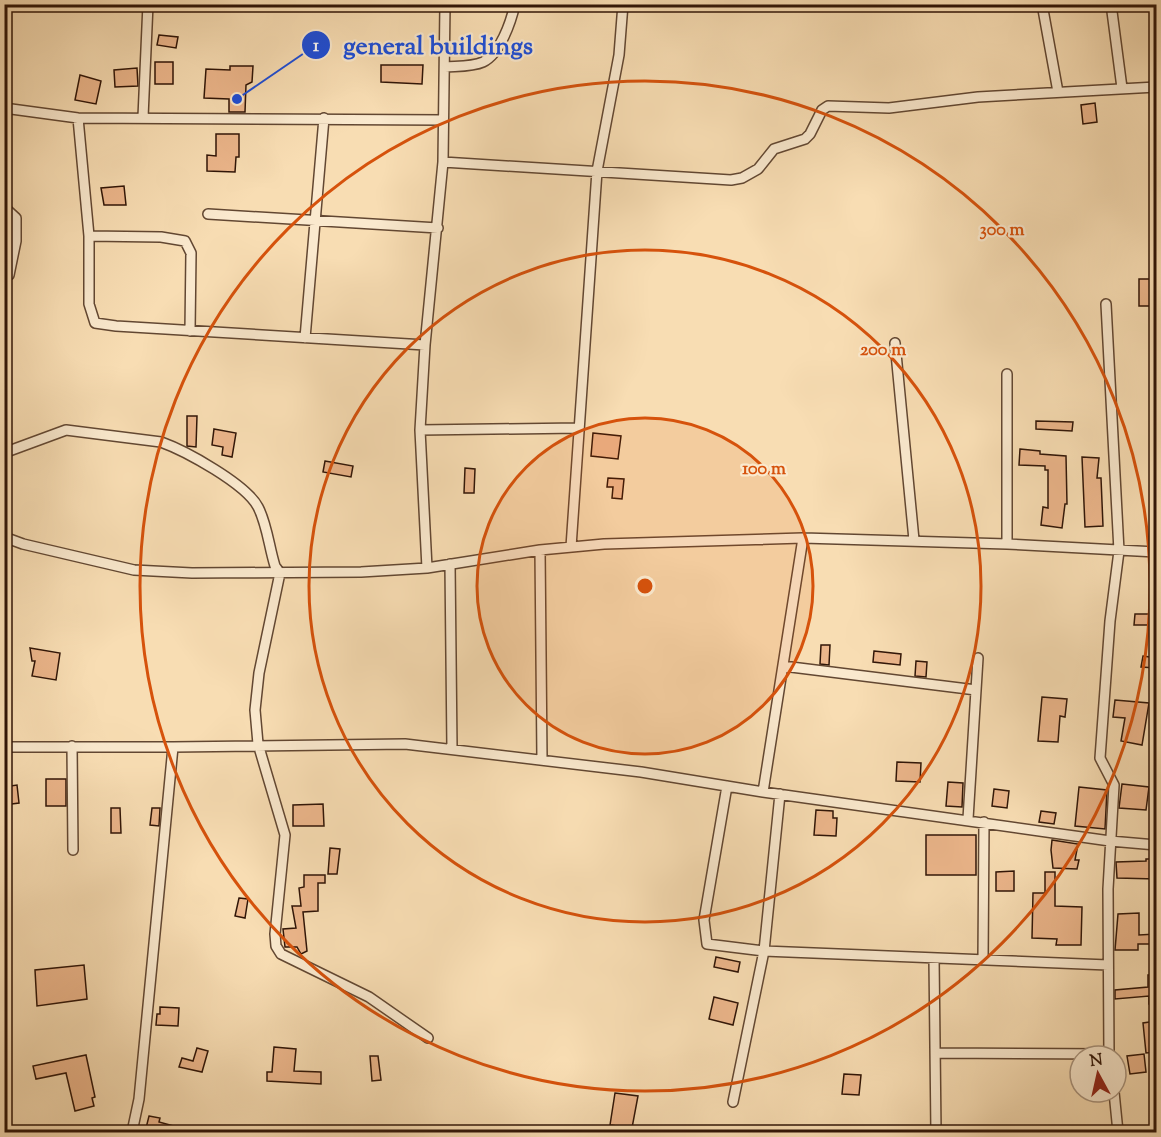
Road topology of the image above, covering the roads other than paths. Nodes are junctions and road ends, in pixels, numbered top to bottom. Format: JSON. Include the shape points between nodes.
{"nodes":[{"id":1,"x":149,"y":4,"type":"edge"},
{"id":2,"x":248,"y":4,"type":"edge"},
{"id":3,"x":445,"y":4,"type":"edge"},
{"id":4,"x":515,"y":4,"type":"edge"},
{"id":5,"x":623,"y":4,"type":"edge"},
{"id":6,"x":1042,"y":4,"type":"edge"},
{"id":7,"x":1111,"y":4,"type":"edge"},
{"id":8,"x":445,"y":67,"type":"junction"},
{"id":9,"x":1156,"y":87,"type":"edge"},
{"id":10,"x":1122,"y":88,"type":"junction"},
{"id":11,"x":1058,"y":92,"type":"junction"},
{"id":12,"x":4,"y":108,"type":"edge"},
{"id":13,"x":143,"y":117,"type":"junction"},
{"id":14,"x":78,"y":118,"type":"junction"},
{"id":15,"x":324,"y":118,"type":"junction"},
{"id":16,"x":443,"y":120,"type":"junction"},
{"id":17,"x":443,"y":162,"type":"junction"},
{"id":18,"x":597,"y":171,"type":"junction"},
{"id":19,"x":4,"y":207,"type":"edge"},
{"id":20,"x":208,"y":214,"type":"dead end"},
{"id":21,"x":316,"y":220,"type":"junction"},
{"id":22,"x":438,"y":228,"type":"junction"},
{"id":23,"x":89,"y":236,"type":"junction"},
{"id":24,"x":4,"y":276,"type":"edge"},
{"id":25,"x":1106,"y":304,"type":"dead end"},
{"id":26,"x":190,"y":331,"type":"junction"},
{"id":27,"x":305,"y":338,"type":"junction"},
{"id":28,"x":895,"y":343,"type":"dead end"},
{"id":29,"x":425,"y":345,"type":"junction"},
{"id":30,"x":1007,"y":374,"type":"dead end"},
{"id":31,"x":579,"y":428,"type":"junction"},
{"id":32,"x":420,"y":430,"type":"junction"},
{"id":33,"x":9,"y":450,"type":"dead end"},
{"id":34,"x":4,"y":537,"type":"edge"},
{"id":35,"x":803,"y":538,"type":"junction"},
{"id":36,"x":914,"y":540,"type":"junction"},
{"id":37,"x":1007,"y":544,"type":"junction"},
{"id":38,"x":571,"y":547,"type":"junction"},
{"id":39,"x":540,"y":549,"type":"junction"},
{"id":40,"x":1119,"y":551,"type":"junction"},
{"id":41,"x":1156,"y":552,"type":"edge"},
{"id":42,"x":450,"y":564,"type":"junction"},
{"id":43,"x":426,"y":568,"type":"junction"},
{"id":44,"x":280,"y":573,"type":"junction"},
{"id":45,"x":978,"y":658,"type":"dead end"},
{"id":46,"x":783,"y":666,"type":"junction"},
{"id":47,"x":976,"y":690,"type":"junction"},
{"id":48,"x":258,"y":744,"type":"junction"},
{"id":49,"x":72,"y":746,"type":"junction"},
{"id":50,"x":4,"y":747,"type":"edge"},
{"id":51,"x":173,"y":747,"type":"junction"},
{"id":52,"x":452,"y":749,"type":"junction"},
{"id":53,"x":542,"y":760,"type":"junction"},
{"id":54,"x":727,"y":786,"type":"junction"},
{"id":55,"x":763,"y":792,"type":"junction"},
{"id":56,"x":780,"y":794,"type":"junction"},
{"id":57,"x":968,"y":819,"type":"junction"},
{"id":58,"x":984,"y":822,"type":"junction"},
{"id":59,"x":1110,"y":841,"type":"junction"},
{"id":60,"x":1156,"y":845,"type":"edge"},
{"id":61,"x":73,"y":850,"type":"dead end"},
{"id":62,"x":764,"y":951,"type":"junction"},
{"id":63,"x":934,"y":958,"type":"junction"},
{"id":64,"x":982,"y":960,"type":"junction"},
{"id":65,"x":1108,"y":965,"type":"junction"},
{"id":66,"x":428,"y":1038,"type":"dead end"},
{"id":67,"x":1109,"y":1044,"type":"edge"},
{"id":68,"x":936,"y":1053,"type":"junction"},
{"id":69,"x":1068,"y":1055,"type":"edge"},
{"id":70,"x":733,"y":1102,"type":"dead end"},
{"id":71,"x":1115,"y":1104,"type":"edge"},
{"id":72,"x":132,"y":1132,"type":"edge"},
{"id":73,"x":936,"y":1132,"type":"edge"},
{"id":74,"x":1118,"y":1132,"type":"edge"}],
"edges":[{"from":1,"to":2,"type":"street"},
{"from":1,"to":13,"type":"street"},
{"from":3,"to":8,"type":"street"},
{"from":4,"to":8,"type":"street","via":[[497,49],[484,61]]},
{"from":5,"to":18,"type":"street","via":[[619,55]]},
{"from":6,"to":11,"type":"street"},
{"from":7,"to":10,"type":"street"},
{"from":8,"to":16,"type":"street"},
{"from":9,"to":10,"type":"street"},
{"from":10,"to":11,"type":"street"},
{"from":11,"to":18,"type":"street","via":[[890,108],[828,106],[805,139],[774,149],[758,169],[731,180]]},
{"from":12,"to":14,"type":"street"},
{"from":13,"to":14,"type":"street"},
{"from":13,"to":15,"type":"street"},
{"from":14,"to":23,"type":"street"},
{"from":15,"to":16,"type":"street"},
{"from":15,"to":21,"type":"street"},
{"from":16,"to":17,"type":"street"},
{"from":17,"to":18,"type":"street"},
{"from":17,"to":22,"type":"street"},
{"from":18,"to":31,"type":"street"},
{"from":19,"to":24,"type":"street","via":[[16,218],[9,275]]},
{"from":20,"to":21,"type":"street"},
{"from":21,"to":22,"type":"street"},
{"from":21,"to":27,"type":"street"},
{"from":22,"to":29,"type":"street"},
{"from":23,"to":26,"type":"street","via":[[89,304],[95,322]]},
{"from":23,"to":26,"type":"street","via":[[185,241],[191,253]]},
{"from":25,"to":40,"type":"street"},
{"from":26,"to":27,"type":"street"},
{"from":27,"to":29,"type":"street"},
{"from":28,"to":36,"type":"street"},
{"from":29,"to":32,"type":"street"},
{"from":30,"to":37,"type":"street"},
{"from":31,"to":32,"type":"street"},
{"from":31,"to":38,"type":"street"},
{"from":32,"to":43,"type":"street"},
{"from":33,"to":44,"type":"street","via":[[66,430],[174,447],[236,483],[253,499],[260,509]]},
{"from":34,"to":44,"type":"street","via":[[134,570]]},
{"from":35,"to":36,"type":"street"},
{"from":35,"to":38,"type":"street"},
{"from":35,"to":46,"type":"street"},
{"from":36,"to":37,"type":"street"},
{"from":37,"to":40,"type":"street"},
{"from":38,"to":39,"type":"street"},
{"from":39,"to":42,"type":"street"},
{"from":39,"to":53,"type":"street"},
{"from":40,"to":41,"type":"street"},
{"from":40,"to":59,"type":"street","via":[[1100,758],[1113,786]]},
{"from":42,"to":43,"type":"street"},
{"from":42,"to":52,"type":"street"},
{"from":43,"to":44,"type":"street"},
{"from":44,"to":48,"type":"street","via":[[256,691]]},
{"from":45,"to":47,"type":"street"},
{"from":46,"to":47,"type":"street"},
{"from":46,"to":55,"type":"street"},
{"from":47,"to":57,"type":"street"},
{"from":48,"to":51,"type":"street"},
{"from":48,"to":52,"type":"street","via":[[405,744]]},
{"from":48,"to":66,"type":"street","via":[[285,835],[276,946],[281,954],[369,997]]},
{"from":49,"to":50,"type":"street"},
{"from":49,"to":51,"type":"street"},
{"from":49,"to":61,"type":"street"},
{"from":51,"to":72,"type":"street","via":[[139,1099]]},
{"from":52,"to":53,"type":"street"},
{"from":53,"to":54,"type":"street"},
{"from":54,"to":55,"type":"street"},
{"from":54,"to":62,"type":"street","via":[[704,920],[707,944]]},
{"from":55,"to":56,"type":"street"},
{"from":56,"to":57,"type":"street"},
{"from":56,"to":62,"type":"street"},
{"from":57,"to":58,"type":"street"},
{"from":58,"to":59,"type":"street"},
{"from":58,"to":64,"type":"street"},
{"from":59,"to":60,"type":"street"},
{"from":59,"to":65,"type":"street"},
{"from":62,"to":63,"type":"street"},
{"from":62,"to":70,"type":"street"},
{"from":63,"to":64,"type":"street"},
{"from":63,"to":68,"type":"street"},
{"from":64,"to":65,"type":"street"},
{"from":65,"to":67,"type":"street"},
{"from":68,"to":69,"type":"street"},
{"from":68,"to":73,"type":"street"},
{"from":71,"to":74,"type":"street"}]}
